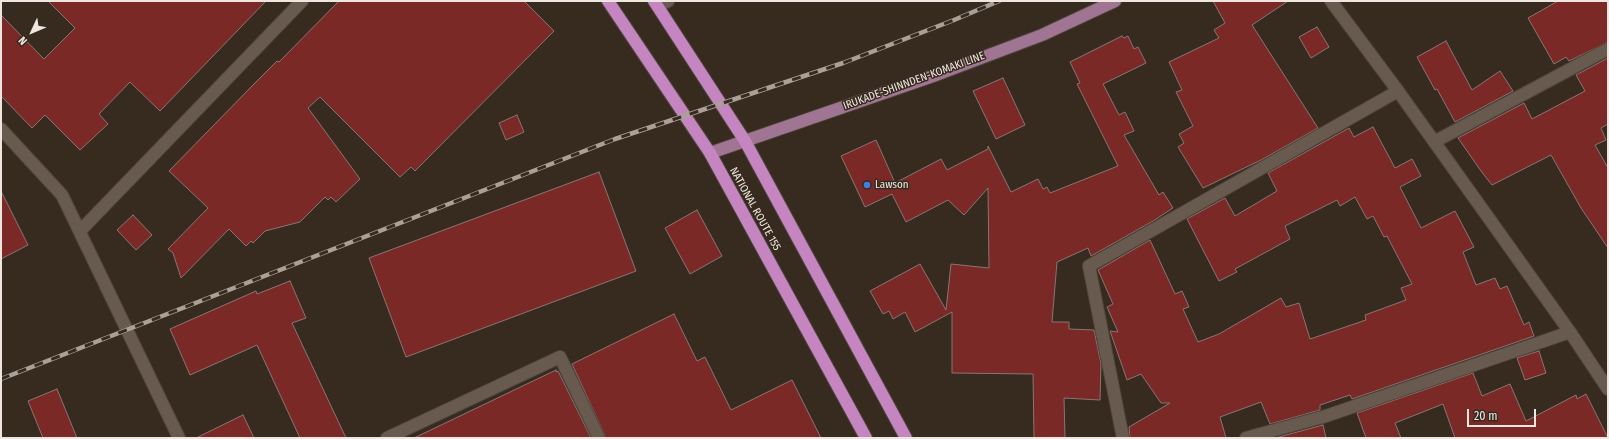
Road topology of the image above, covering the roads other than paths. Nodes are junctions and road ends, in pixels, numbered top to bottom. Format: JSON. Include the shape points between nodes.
{"nodes":[{"id":1,"x":302,"y":1,"type":"edge"},
{"id":2,"x":608,"y":1,"type":"edge"},
{"id":3,"x":1115,"y":1,"type":"edge"},
{"id":4,"x":1331,"y":1,"type":"edge"},
{"id":5,"x":660,"y":3,"type":"edge"},
{"id":6,"x":1608,"y":49,"type":"edge"},
{"id":7,"x":1398,"y":91,"type":"junction"},
{"id":8,"x":1,"y":129,"type":"edge"},
{"id":9,"x":745,"y":141,"type":"junction"},
{"id":10,"x":1434,"y":142,"type":"junction"},
{"id":11,"x":710,"y":152,"type":"junction"},
{"id":12,"x":80,"y":231,"type":"junction"},
{"id":13,"x":1570,"y":332,"type":"junction"},
{"id":14,"x":1608,"y":389,"type":"edge"},
{"id":15,"x":179,"y":438,"type":"edge"},
{"id":16,"x":387,"y":438,"type":"edge"},
{"id":17,"x":599,"y":438,"type":"edge"},
{"id":18,"x":866,"y":438,"type":"edge"},
{"id":19,"x":906,"y":438,"type":"edge"},
{"id":20,"x":1123,"y":438,"type":"edge"},
{"id":21,"x":1246,"y":438,"type":"edge"}],
"edges":[{"from":1,"to":12,"type":"street"},
{"from":2,"to":11,"type":"highway","name":"NATIONAL ROUTE 155"},
{"from":3,"to":9,"type":"main road","name":"IRUKADE-SHINNDEN-KOMAKI LINE","via":[[1035,37],[936,75]]},
{"from":4,"to":7,"type":"street"},
{"from":5,"to":9,"type":"highway"},
{"from":6,"to":10,"type":"street"},
{"from":7,"to":10,"type":"street"},
{"from":7,"to":20,"type":"street","via":[[1088,266]]},
{"from":8,"to":12,"type":"street","via":[[62,195]]},
{"from":9,"to":11,"type":"main road","name":"IRUKADE-SHINNDEN-KOMAKI LINE"},
{"from":9,"to":19,"type":"highway"},
{"from":10,"to":13,"type":"street"},
{"from":11,"to":18,"type":"highway","name":"NATIONAL ROUTE 155"},
{"from":12,"to":15,"type":"street"},
{"from":13,"to":14,"type":"street"},
{"from":13,"to":21,"type":"street","via":[[1326,416]]},
{"from":16,"to":17,"type":"street","via":[[560,357]]}]}
